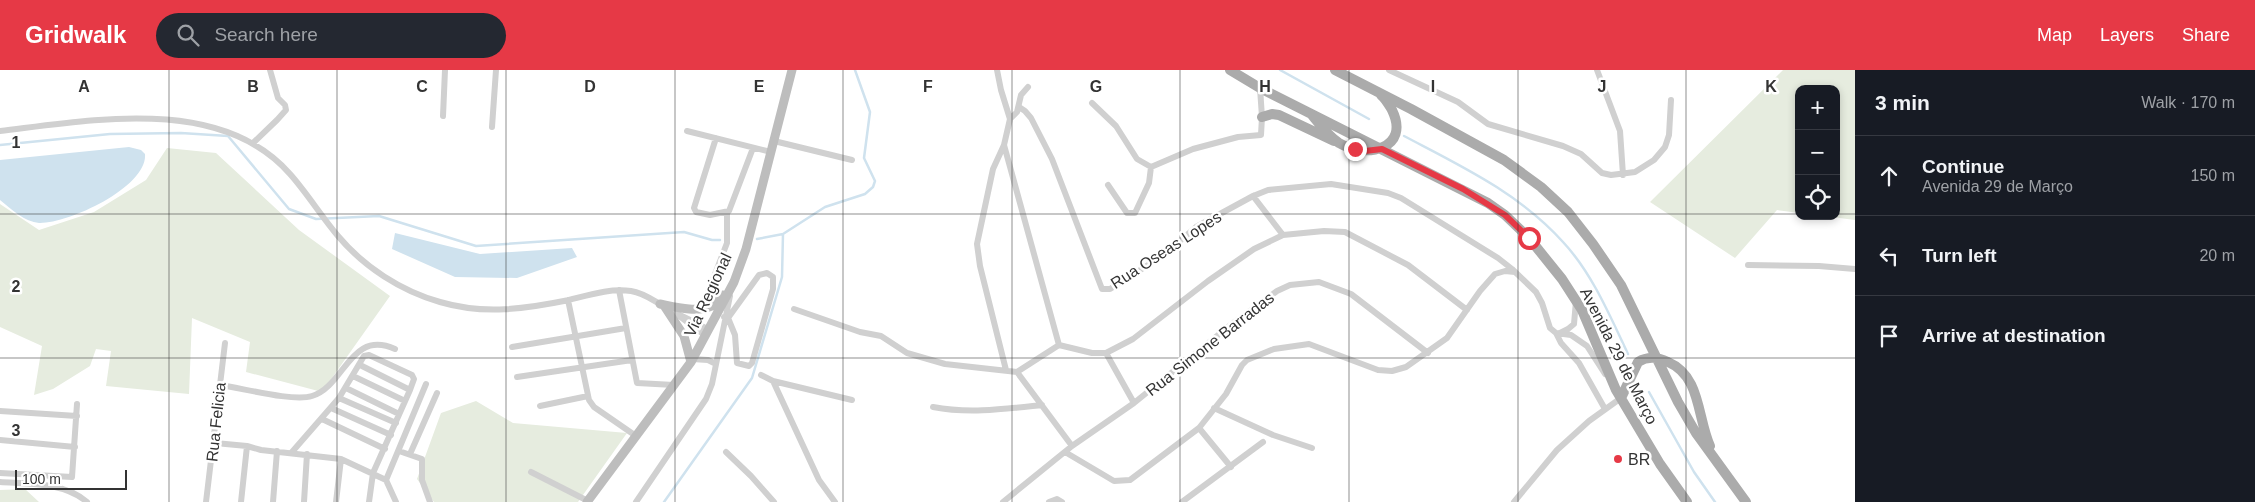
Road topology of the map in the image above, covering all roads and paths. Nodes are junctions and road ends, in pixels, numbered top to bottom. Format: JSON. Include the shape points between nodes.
{"nodes":[{"id":1,"x":270,"y":70,"type":"edge"},
{"id":2,"x":445,"y":70,"type":"edge"},
{"id":3,"x":496,"y":70,"type":"edge"},
{"id":4,"x":792,"y":70,"type":"edge"},
{"id":5,"x":997,"y":70,"type":"edge"},
{"id":6,"x":1230,"y":70,"type":"edge"},
{"id":7,"x":1335,"y":70,"type":"edge"},
{"id":8,"x":1389,"y":70,"type":"edge"},
{"id":9,"x":1597,"y":70,"type":"edge"},
{"id":10,"x":1369,"y":86,"type":"junction"},
{"id":11,"x":1028,"y":87,"type":"dead end"},
{"id":12,"x":1260,"y":88,"type":"junction"},
{"id":13,"x":1671,"y":100,"type":"dead end"},
{"id":14,"x":1092,"y":103,"type":"dead end"},
{"id":15,"x":1018,"y":108,"type":"junction"},
{"id":16,"x":1310,"y":112,"type":"junction"},
{"id":17,"x":443,"y":116,"type":"dead end"},
{"id":18,"x":1262,"y":117,"type":"junction"},
{"id":19,"x":1010,"y":119,"type":"junction"},
{"id":20,"x":492,"y":126,"type":"dead end"},
{"id":21,"x":0,"y":131,"type":"edge"},
{"id":22,"x":687,"y":131,"type":"dead end"},
{"id":23,"x":716,"y":138,"type":"junction"},
{"id":24,"x":774,"y":141,"type":"junction"},
{"id":25,"x":1337,"y":142,"type":"junction"},
{"id":26,"x":253,"y":143,"type":"junction"},
{"id":27,"x":1004,"y":145,"type":"junction"},
{"id":28,"x":753,"y":148,"type":"junction"},
{"id":29,"x":1382,"y":149,"type":"junction"},
{"id":30,"x":771,"y":152,"type":"junction"},
{"id":31,"x":852,"y":160,"type":"dead end"},
{"id":32,"x":1151,"y":167,"type":"junction"},
{"id":33,"x":1623,"y":174,"type":"junction"},
{"id":34,"x":1108,"y":184,"type":"dead end"},
{"id":35,"x":1253,"y":196,"type":"junction"},
{"id":36,"x":727,"y":213,"type":"junction"},
{"id":37,"x":1283,"y":235,"type":"junction"},
{"id":38,"x":1498,"y":258,"type":"junction"},
{"id":39,"x":1748,"y":265,"type":"dead end"},
{"id":40,"x":1855,"y":270,"type":"edge"},
{"id":41,"x":1516,"y":273,"type":"junction"},
{"id":42,"x":1495,"y":274,"type":"junction"},
{"id":43,"x":732,"y":285,"type":"junction"},
{"id":44,"x":619,"y":290,"type":"junction"},
{"id":45,"x":568,"y":300,"type":"junction"},
{"id":46,"x":1576,"y":300,"type":"junction"},
{"id":47,"x":662,"y":305,"type":"junction"},
{"id":48,"x":702,"y":308,"type":"junction"},
{"id":49,"x":794,"y":309,"type":"dead end"},
{"id":50,"x":1467,"y":310,"type":"junction"},
{"id":51,"x":726,"y":318,"type":"junction"},
{"id":52,"x":626,"y":328,"type":"junction"},
{"id":53,"x":707,"y":333,"type":"junction"},
{"id":54,"x":1558,"y":333,"type":"junction"},
{"id":55,"x":576,"y":337,"type":"junction"},
{"id":56,"x":225,"y":343,"type":"dead end"},
{"id":57,"x":1059,"y":345,"type":"junction"},
{"id":58,"x":512,"y":348,"type":"dead end"},
{"id":59,"x":395,"y":349,"type":"dead end"},
{"id":60,"x":1428,"y":352,"type":"junction"},
{"id":61,"x":1106,"y":353,"type":"junction"},
{"id":62,"x":1658,"y":359,"type":"junction"},
{"id":63,"x":632,"y":360,"type":"junction"},
{"id":64,"x":691,"y":361,"type":"junction"},
{"id":65,"x":716,"y":364,"type":"junction"},
{"id":66,"x":360,"y":366,"type":"junction"},
{"id":67,"x":582,"y":367,"type":"junction"},
{"id":68,"x":1006,"y":370,"type":"junction"},
{"id":69,"x":1017,"y":372,"type":"junction"},
{"id":70,"x":761,"y":375,"type":"dead end"},
{"id":71,"x":353,"y":376,"type":"junction"},
{"id":72,"x":517,"y":377,"type":"dead end"},
{"id":73,"x":773,"y":381,"type":"junction"},
{"id":74,"x":426,"y":384,"type":"dead end"},
{"id":75,"x":220,"y":385,"type":"junction"},
{"id":76,"x":674,"y":385,"type":"junction"},
{"id":77,"x":346,"y":388,"type":"junction"},
{"id":78,"x":410,"y":390,"type":"junction"},
{"id":79,"x":437,"y":393,"type":"dead end"},
{"id":80,"x":1618,"y":394,"type":"junction"},
{"id":81,"x":339,"y":398,"type":"junction"},
{"id":82,"x":588,"y":398,"type":"junction"},
{"id":83,"x":852,"y":400,"type":"dead end"},
{"id":84,"x":405,"y":401,"type":"junction"},
{"id":85,"x":1134,"y":403,"type":"junction"},
{"id":86,"x":77,"y":404,"type":"dead end"},
{"id":87,"x":1042,"y":405,"type":"junction"},
{"id":88,"x":540,"y":406,"type":"dead end"},
{"id":89,"x":933,"y":407,"type":"dead end"},
{"id":90,"x":331,"y":408,"type":"junction"},
{"id":91,"x":1214,"y":408,"type":"junction"},
{"id":92,"x":1605,"y":410,"type":"junction"},
{"id":93,"x":0,"y":411,"type":"edge"},
{"id":94,"x":399,"y":414,"type":"junction"},
{"id":95,"x":77,"y":416,"type":"junction"},
{"id":96,"x":322,"y":419,"type":"junction"},
{"id":97,"x":396,"y":424,"type":"junction"},
{"id":98,"x":1199,"y":428,"type":"junction"},
{"id":99,"x":391,"y":435,"type":"junction"},
{"id":100,"x":636,"y":436,"type":"junction"},
{"id":101,"x":0,"y":440,"type":"edge"},
{"id":102,"x":1263,"y":442,"type":"dead end"},
{"id":103,"x":214,"y":443,"type":"junction"},
{"id":104,"x":247,"y":446,"type":"junction"},
{"id":105,"x":1072,"y":446,"type":"junction"},
{"id":106,"x":75,"y":447,"type":"junction"},
{"id":107,"x":1312,"y":448,"type":"dead end"},
{"id":108,"x":385,"y":449,"type":"junction"},
{"id":109,"x":399,"y":451,"type":"junction"},
{"id":110,"x":277,"y":452,"type":"junction"},
{"id":111,"x":292,"y":452,"type":"junction"},
{"id":112,"x":726,"y":452,"type":"dead end"},
{"id":113,"x":1065,"y":452,"type":"junction"},
{"id":114,"x":307,"y":454,"type":"junction"},
{"id":115,"x":410,"y":454,"type":"junction"},
{"id":116,"x":341,"y":459,"type":"junction"},
{"id":117,"x":1231,"y":467,"type":"junction"},
{"id":118,"x":1720,"y":468,"type":"junction"},
{"id":119,"x":531,"y":472,"type":"dead end"},
{"id":120,"x":0,"y":473,"type":"edge"},
{"id":121,"x":372,"y":473,"type":"junction"},
{"id":122,"x":386,"y":480,"type":"junction"},
{"id":123,"x":0,"y":482,"type":"edge"},
{"id":124,"x":588,"y":501,"type":"edge"},
{"id":125,"x":87,"y":502,"type":"edge"},
{"id":126,"x":206,"y":502,"type":"edge"},
{"id":127,"x":242,"y":502,"type":"edge"},
{"id":128,"x":273,"y":502,"type":"edge"},
{"id":129,"x":304,"y":502,"type":"edge"},
{"id":130,"x":336,"y":502,"type":"edge"},
{"id":131,"x":369,"y":502,"type":"edge"},
{"id":132,"x":396,"y":502,"type":"edge"},
{"id":133,"x":430,"y":502,"type":"edge"},
{"id":134,"x":636,"y":502,"type":"edge"},
{"id":135,"x":774,"y":502,"type":"edge"},
{"id":136,"x":835,"y":502,"type":"edge"},
{"id":137,"x":1003,"y":502,"type":"edge"},
{"id":138,"x":1049,"y":502,"type":"edge"},
{"id":139,"x":1062,"y":502,"type":"edge"},
{"id":140,"x":1182,"y":502,"type":"edge"},
{"id":141,"x":1514,"y":502,"type":"edge"},
{"id":142,"x":1687,"y":502,"type":"edge"},
{"id":143,"x":1746,"y":502,"type":"edge"}],
"edges":[{"from":1,"to":26,"type":"street","via":[[278,98],[286,110]]},
{"from":2,"to":17,"type":"street"},
{"from":3,"to":20,"type":"street"},
{"from":4,"to":24,"type":"main road","name":"Via Regional"},
{"from":5,"to":19,"type":"street"},
{"from":6,"to":12,"type":"main road","name":"Avenida 29 de Março"},
{"from":7,"to":10,"type":"main road","name":"Avenida 29 de Março"},
{"from":8,"to":33,"type":"street","via":[[1458,102],[1488,124],[1563,146],[1580,154],[1602,173]]},
{"from":9,"to":33,"type":"street","via":[[1620,131]]},
{"from":10,"to":29,"type":"main road","via":[[1384,97],[1395,116],[1395,136]]},
{"from":10,"to":62,"type":"main road","name":"Avenida 29 de Março","via":[[1504,160],[1568,212],[1621,285]]},
{"from":11,"to":15,"type":"street","via":[[1021,95]]},
{"from":12,"to":16,"type":"main road","name":"Avenida 29 de Março"},
{"from":12,"to":18,"type":"street"},
{"from":13,"to":33,"type":"street","via":[[1669,136],[1665,147],[1654,160],[1635,172]]},
{"from":14,"to":32,"type":"street","via":[[1116,126],[1137,159]]},
{"from":15,"to":19,"type":"street"},
{"from":15,"to":35,"type":"street","name":"Rua Oseas Lopes","via":[[1031,118],[1052,159],[1102,289],[1110,289],[1146,267],[1196,228]]},
{"from":16,"to":25,"type":"main road"},
{"from":16,"to":29,"type":"main road","name":"Avenida 29 de Março"},
{"from":18,"to":25,"type":"main road","via":[[1279,115]]},
{"from":18,"to":32,"type":"street","via":[[1261,135],[1238,137],[1193,149]]},
{"from":19,"to":27,"type":"street"},
{"from":21,"to":26,"type":"street","via":[[84,121],[144,119],[223,129]]},
{"from":22,"to":23,"type":"street"},
{"from":23,"to":28,"type":"street"},
{"from":23,"to":36,"type":"street","via":[[694,208],[696,212],[710,215]]},
{"from":24,"to":30,"type":"main road","name":"Via Regional"},
{"from":24,"to":31,"type":"street"},
{"from":25,"to":29,"type":"main road","via":[[1365,151]]},
{"from":26,"to":45,"type":"street","via":[[289,173],[350,250],[408,290],[440,302],[477,310],[501,310]]},
{"from":27,"to":57,"type":"street"},
{"from":27,"to":68,"type":"street","via":[[993,169],[977,255]]},
{"from":28,"to":30,"type":"street"},
{"from":28,"to":36,"type":"street"},
{"from":29,"to":46,"type":"main road","name":"Avenida 29 de Março","via":[[1463,189],[1505,215],[1541,252]]},
{"from":30,"to":43,"type":"main road","name":"Via Regional","via":[[746,249]]},
{"from":32,"to":34,"type":"street","via":[[1149,183],[1135,213],[1126,213]]},
{"from":35,"to":37,"type":"street"},
{"from":35,"to":38,"type":"street","name":"Rua Oseas Lopes","via":[[1268,190],[1331,184],[1388,193]]},
{"from":36,"to":48,"type":"street","via":[[727,243]]},
{"from":37,"to":50,"type":"street","via":[[1346,232],[1408,265]]},
{"from":37,"to":61,"type":"street","via":[[1254,248],[1133,339]]},
{"from":38,"to":41,"type":"street","name":"Rua Oseas Lopes"},
{"from":38,"to":42,"type":"street"},
{"from":39,"to":40,"type":"street"},
{"from":41,"to":42,"type":"street","via":[[1505,271]]},
{"from":41,"to":54,"type":"street","name":"Rua Oseas Lopes","via":[[1536,292],[1547,322]]},
{"from":42,"to":50,"type":"street"},
{"from":43,"to":48,"type":"main road","via":[[715,304]]},
{"from":43,"to":51,"type":"street"},
{"from":43,"to":53,"type":"main road","name":"Via Regional"},
{"from":44,"to":45,"type":"street"},
{"from":44,"to":47,"type":"street","via":[[640,293]]},
{"from":44,"to":52,"type":"street"},
{"from":45,"to":55,"type":"street"},
{"from":46,"to":54,"type":"street","via":[[1574,324]]},
{"from":46,"to":80,"type":"main road","name":"Avenida 29 de Março"},
{"from":47,"to":48,"type":"main road"},
{"from":47,"to":53,"type":"street"},
{"from":47,"to":64,"type":"main road","via":[[684,336]]},
{"from":49,"to":68,"type":"street","via":[[881,336],[907,353],[945,364]]},
{"from":50,"to":60,"type":"street","via":[[1447,338]]},
{"from":51,"to":51,"type":"street","via":[[760,275],[773,277],[774,289],[749,366],[737,363],[735,335]]},
{"from":51,"to":65,"type":"street"},
{"from":52,"to":55,"type":"street"},
{"from":52,"to":63,"type":"street"},
{"from":53,"to":64,"type":"main road","name":"Via Regional"},
{"from":54,"to":80,"type":"street","via":[[1573,336],[1587,346]]},
{"from":54,"to":92,"type":"street","name":"Rua Oseas Lopes","via":[[1561,343],[1579,363]]},
{"from":55,"to":58,"type":"street"},
{"from":55,"to":67,"type":"street"},
{"from":56,"to":75,"type":"street","name":"Rua Felicia"},
{"from":57,"to":61,"type":"street"},
{"from":57,"to":69,"type":"street"},
{"from":59,"to":75,"type":"street","via":[[379,344],[363,348],[325,388],[312,396],[296,397]]},
{"from":60,"to":85,"type":"street","name":"Rua Simone Barradas","via":[[1351,294],[1319,282],[1305,282],[1277,291]]},
{"from":60,"to":91,"type":"street","via":[[1406,367],[1385,371],[1309,344],[1274,349],[1257,354],[1242,365]]},
{"from":61,"to":85,"type":"street"},
{"from":62,"to":80,"type":"main road","via":[[1644,358],[1638,362]]},
{"from":62,"to":118,"type":"main road","name":"Avenida 29 de Março","via":[[1687,418]]},
{"from":62,"to":118,"type":"main road","via":[[1677,366],[1691,381],[1707,440]]},
{"from":63,"to":67,"type":"street"},
{"from":63,"to":76,"type":"street","via":[[637,382]]},
{"from":64,"to":65,"type":"street","via":[[708,360]]},
{"from":64,"to":76,"type":"main road","name":"Via Regional"},
{"from":65,"to":134,"type":"street","via":[[712,384],[700,412]]},
{"from":66,"to":71,"type":"street"},
{"from":66,"to":78,"type":"street"},
{"from":66,"to":78,"type":"street","via":[[364,356],[369,355],[412,376]]},
{"from":67,"to":72,"type":"street"},
{"from":67,"to":82,"type":"street"},
{"from":68,"to":69,"type":"street"},
{"from":69,"to":87,"type":"street"},
{"from":70,"to":73,"type":"street"},
{"from":71,"to":77,"type":"street"},
{"from":71,"to":84,"type":"street"},
{"from":73,"to":83,"type":"street"},
{"from":73,"to":136,"type":"street","via":[[819,480]]},
{"from":74,"to":109,"type":"street"},
{"from":75,"to":103,"type":"street","name":"Rua Felicia"},
{"from":76,"to":100,"type":"main road","name":"Via Regional"},
{"from":77,"to":81,"type":"street"},
{"from":77,"to":94,"type":"street"},
{"from":78,"to":84,"type":"street"},
{"from":79,"to":115,"type":"street"},
{"from":80,"to":92,"type":"street"},
{"from":80,"to":142,"type":"main road","name":"Avenida 29 de Março"},
{"from":81,"to":90,"type":"street"},
{"from":81,"to":97,"type":"street"},
{"from":82,"to":88,"type":"street"},
{"from":82,"to":100,"type":"street","via":[[594,407]]},
{"from":84,"to":94,"type":"street"},
{"from":85,"to":105,"type":"street","name":"Rua Simone Barradas"},
{"from":86,"to":95,"type":"street"},
{"from":87,"to":89,"type":"street","via":[[985,411]]},
{"from":87,"to":105,"type":"street"},
{"from":90,"to":96,"type":"street"},
{"from":90,"to":99,"type":"street"},
{"from":91,"to":98,"type":"street"},
{"from":91,"to":107,"type":"street","via":[[1273,435]]},
{"from":92,"to":141,"type":"street","via":[[1557,450]]},
{"from":93,"to":95,"type":"street"},
{"from":94,"to":97,"type":"street"},
{"from":95,"to":106,"type":"street"},
{"from":96,"to":108,"type":"street"},
{"from":96,"to":111,"type":"street"},
{"from":97,"to":99,"type":"street"},
{"from":98,"to":113,"type":"street","via":[[1135,478],[1122,482],[1093,470]]},
{"from":98,"to":117,"type":"street"},
{"from":99,"to":108,"type":"street"},
{"from":100,"to":124,"type":"main road","name":"Via Regional"},
{"from":101,"to":106,"type":"street"},
{"from":102,"to":117,"type":"street"},
{"from":103,"to":104,"type":"street"},
{"from":103,"to":126,"type":"street","name":"Rua Felicia"},
{"from":104,"to":110,"type":"street"},
{"from":104,"to":127,"type":"street"},
{"from":105,"to":113,"type":"street","name":"Rua Simone Barradas"},
{"from":106,"to":120,"type":"street","via":[[72,477]]},
{"from":108,"to":121,"type":"street"},
{"from":109,"to":115,"type":"street"},
{"from":109,"to":122,"type":"street"},
{"from":110,"to":111,"type":"street"},
{"from":110,"to":128,"type":"street"},
{"from":111,"to":114,"type":"street"},
{"from":112,"to":135,"type":"street"},
{"from":113,"to":137,"type":"street","name":"Rua Simone Barradas"},
{"from":114,"to":116,"type":"street"},
{"from":114,"to":129,"type":"street"},
{"from":115,"to":133,"type":"street","via":[[422,459],[422,480]]},
{"from":116,"to":121,"type":"street"},
{"from":116,"to":130,"type":"street"},
{"from":117,"to":140,"type":"street"},
{"from":118,"to":143,"type":"main road","name":"Avenida 29 de Março"},
{"from":119,"to":124,"type":"street"},
{"from":121,"to":122,"type":"street"},
{"from":121,"to":131,"type":"street"},
{"from":122,"to":132,"type":"street"},
{"from":123,"to":125,"type":"street","via":[[66,490]]},
{"from":138,"to":139,"type":"street","via":[[1057,499]]}]}
